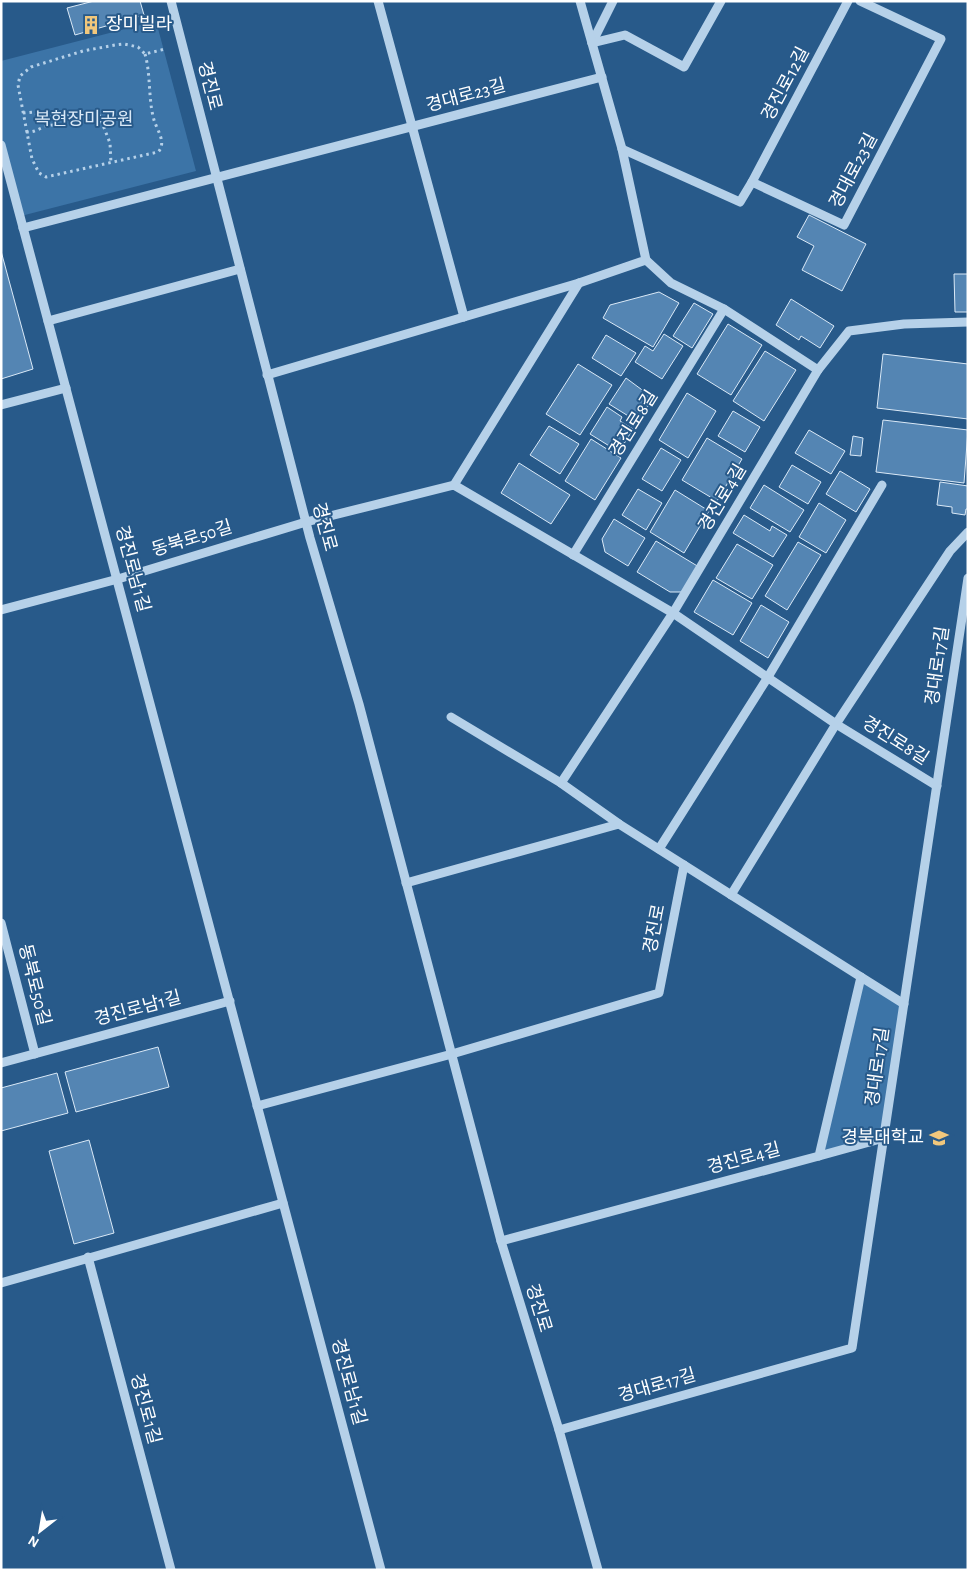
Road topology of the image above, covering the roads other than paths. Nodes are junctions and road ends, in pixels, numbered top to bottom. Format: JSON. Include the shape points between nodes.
{"nodes":[{"id":1,"x":171,"y":1,"type":"edge"},
{"id":2,"x":378,"y":1,"type":"edge"},
{"id":3,"x":580,"y":1,"type":"edge"},
{"id":4,"x":613,"y":1,"type":"edge"},
{"id":5,"x":721,"y":1,"type":"edge"},
{"id":6,"x":848,"y":1,"type":"edge"},
{"id":7,"x":860,"y":1,"type":"edge"},
{"id":8,"x":592,"y":43,"type":"junction"},
{"id":9,"x":602,"y":77,"type":"junction"},
{"id":10,"x":412,"y":127,"type":"junction"},
{"id":11,"x":1,"y":145,"type":"edge"},
{"id":12,"x":622,"y":149,"type":"junction"},
{"id":13,"x":216,"y":178,"type":"junction"},
{"id":14,"x":752,"y":182,"type":"junction"},
{"id":15,"x":23,"y":228,"type":"junction"},
{"id":16,"x":646,"y":260,"type":"junction"},
{"id":17,"x":240,"y":269,"type":"junction"},
{"id":18,"x":579,"y":282,"type":"junction"},
{"id":19,"x":724,"y":309,"type":"junction"},
{"id":20,"x":464,"y":316,"type":"junction"},
{"id":21,"x":48,"y":321,"type":"junction"},
{"id":22,"x":968,"y":322,"type":"edge"},
{"id":23,"x":818,"y":370,"type":"junction"},
{"id":24,"x":267,"y":375,"type":"junction"},
{"id":25,"x":66,"y":388,"type":"junction"},
{"id":26,"x":1,"y":405,"type":"edge"},
{"id":27,"x":454,"y":485,"type":"junction"},
{"id":28,"x":882,"y":485,"type":"dead end"},
{"id":29,"x":306,"y":522,"type":"junction"},
{"id":30,"x":968,"y":532,"type":"edge"},
{"id":31,"x":573,"y":555,"type":"junction"},
{"id":32,"x":968,"y":578,"type":"edge"},
{"id":33,"x":118,"y":579,"type":"junction"},
{"id":34,"x":1,"y":610,"type":"edge"},
{"id":35,"x":673,"y":614,"type":"junction"},
{"id":36,"x":768,"y":677,"type":"junction"},
{"id":37,"x":451,"y":717,"type":"dead end"},
{"id":38,"x":836,"y":724,"type":"junction"},
{"id":39,"x":561,"y":783,"type":"junction"},
{"id":40,"x":937,"y":786,"type":"junction"},
{"id":41,"x":619,"y":824,"type":"junction"},
{"id":42,"x":659,"y":849,"type":"junction"},
{"id":43,"x":684,"y":865,"type":"junction"},
{"id":44,"x":406,"y":883,"type":"junction"},
{"id":45,"x":731,"y":895,"type":"junction"},
{"id":46,"x":1,"y":923,"type":"edge"},
{"id":47,"x":861,"y":977,"type":"junction"},
{"id":48,"x":230,"y":1001,"type":"junction"},
{"id":49,"x":904,"y":1004,"type":"junction"},
{"id":50,"x":35,"y":1054,"type":"junction"},
{"id":51,"x":452,"y":1054,"type":"junction"},
{"id":52,"x":1,"y":1063,"type":"edge"},
{"id":53,"x":257,"y":1106,"type":"junction"},
{"id":54,"x":884,"y":1138,"type":"junction"},
{"id":55,"x":819,"y":1156,"type":"junction"},
{"id":56,"x":283,"y":1203,"type":"junction"},
{"id":57,"x":501,"y":1242,"type":"junction"},
{"id":58,"x":88,"y":1257,"type":"junction"},
{"id":59,"x":1,"y":1283,"type":"edge"},
{"id":60,"x":559,"y":1430,"type":"junction"},
{"id":61,"x":170,"y":1570,"type":"edge"},
{"id":62,"x":381,"y":1570,"type":"edge"},
{"id":63,"x":598,"y":1570,"type":"edge"}],
"edges":[{"from":1,"to":13,"type":"street","name":"경진로"},
{"from":2,"to":10,"type":"street"},
{"from":3,"to":8,"type":"street"},
{"from":4,"to":8,"type":"street"},
{"from":5,"to":8,"type":"street","via":[[684,67],[625,35]]},
{"from":6,"to":14,"type":"street","name":"경진로12길"},
{"from":7,"to":14,"type":"street","name":"경대로23길","via":[[941,39],[844,225]]},
{"from":8,"to":9,"type":"street"},
{"from":9,"to":10,"type":"street","name":"경대로23길"},
{"from":9,"to":12,"type":"street"},
{"from":10,"to":13,"type":"street"},
{"from":10,"to":20,"type":"street","name":"경대로23길"},
{"from":11,"to":15,"type":"street","name":"경진로남1길"},
{"from":12,"to":14,"type":"street","via":[[740,202]]},
{"from":12,"to":16,"type":"street"},
{"from":13,"to":15,"type":"street"},
{"from":13,"to":17,"type":"street","name":"경진로"},
{"from":15,"to":21,"type":"street","name":"경진로남1길"},
{"from":16,"to":18,"type":"street"},
{"from":16,"to":19,"type":"street","via":[[671,283]]},
{"from":17,"to":21,"type":"street"},
{"from":17,"to":24,"type":"street","name":"경진로"},
{"from":18,"to":20,"type":"street"},
{"from":18,"to":27,"type":"street"},
{"from":19,"to":23,"type":"street"},
{"from":19,"to":31,"type":"street","name":"경진로8길"},
{"from":20,"to":24,"type":"street"},
{"from":21,"to":25,"type":"street","name":"경진로남1길"},
{"from":22,"to":23,"type":"street","name":"경진로4길","via":[[904,324],[849,331]]},
{"from":23,"to":35,"type":"street","name":"경진로4길"},
{"from":24,"to":29,"type":"street","name":"경진로"},
{"from":25,"to":26,"type":"street"},
{"from":25,"to":33,"type":"street","name":"경진로남1길"},
{"from":27,"to":29,"type":"street"},
{"from":27,"to":31,"type":"street","name":"경진로8길"},
{"from":28,"to":36,"type":"street"},
{"from":29,"to":33,"type":"street","name":"동북로50길"},
{"from":29,"to":44,"type":"street","name":"경진로"},
{"from":30,"to":38,"type":"street","name":"경진로8길","via":[[950,551]]},
{"from":31,"to":35,"type":"street","name":"경진로8길"},
{"from":32,"to":40,"type":"street","name":"경대로17길"},
{"from":33,"to":34,"type":"street","name":"동북로50길"},
{"from":33,"to":48,"type":"street","name":"경진로남1길"},
{"from":35,"to":36,"type":"street","name":"경진로8길"},
{"from":35,"to":39,"type":"street","name":"경진로4길"},
{"from":36,"to":38,"type":"street","name":"경진로8길"},
{"from":36,"to":42,"type":"street"},
{"from":37,"to":39,"type":"street"},
{"from":38,"to":40,"type":"street","name":"경진로8길"},
{"from":38,"to":45,"type":"street"},
{"from":39,"to":41,"type":"street"},
{"from":40,"to":49,"type":"street","name":"경대로17길"},
{"from":41,"to":42,"type":"street"},
{"from":41,"to":44,"type":"street"},
{"from":42,"to":43,"type":"street"},
{"from":43,"to":45,"type":"street"},
{"from":43,"to":51,"type":"street","name":"경진로","via":[[659,993]]},
{"from":44,"to":51,"type":"street","name":"경진로"},
{"from":45,"to":47,"type":"street"},
{"from":46,"to":50,"type":"street","name":"동북로50길"},
{"from":47,"to":49,"type":"street"},
{"from":47,"to":55,"type":"street"},
{"from":48,"to":50,"type":"street","name":"경진로남1길"},
{"from":48,"to":53,"type":"street","name":"경진로남1길"},
{"from":49,"to":54,"type":"street","name":"경대로17길"},
{"from":50,"to":52,"type":"street"},
{"from":51,"to":53,"type":"street","name":"경진로"},
{"from":51,"to":57,"type":"street","name":"경진로"},
{"from":53,"to":56,"type":"street","name":"경진로남1길"},
{"from":54,"to":55,"type":"street","name":"경진로4길"},
{"from":54,"to":60,"type":"street","name":"경대로17길","via":[[852,1348]]},
{"from":55,"to":57,"type":"street","name":"경진로4길"},
{"from":56,"to":58,"type":"street"},
{"from":56,"to":62,"type":"street","name":"경진로남1길"},
{"from":57,"to":60,"type":"street","name":"경진로"},
{"from":58,"to":59,"type":"street"},
{"from":58,"to":61,"type":"street","name":"경진로1길"},
{"from":60,"to":63,"type":"street","name":"경진로"}]}
